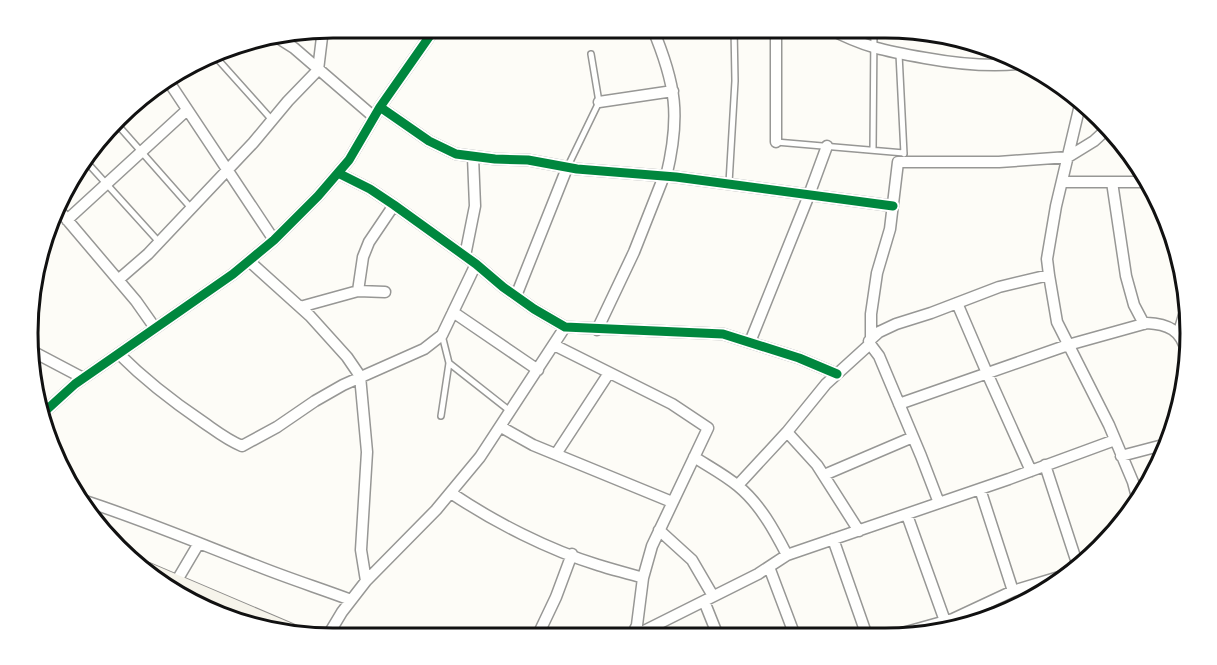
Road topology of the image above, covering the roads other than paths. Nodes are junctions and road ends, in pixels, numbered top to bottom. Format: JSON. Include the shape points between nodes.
{"nodes":[{"id":1,"x":429,"y":37,"type":"edge"},
{"id":2,"x":656,"y":37,"type":"edge"},
{"id":3,"x":734,"y":37,"type":"edge"},
{"id":4,"x":776,"y":37,"type":"edge"},
{"id":5,"x":845,"y":37,"type":"edge"},
{"id":6,"x":874,"y":37,"type":"edge"},
{"id":7,"x":321,"y":38,"type":"edge"},
{"id":8,"x":284,"y":42,"type":"edge"},
{"id":9,"x":874,"y":48,"type":"junction"},
{"id":10,"x":591,"y":54,"type":"dead end"},
{"id":11,"x":899,"y":54,"type":"junction"},
{"id":12,"x":219,"y":61,"type":"edge"},
{"id":13,"x":1010,"y":66,"type":"edge"},
{"id":14,"x":318,"y":70,"type":"junction"},
{"id":15,"x":172,"y":85,"type":"edge"},
{"id":16,"x":673,"y":91,"type":"junction"},
{"id":17,"x":598,"y":102,"type":"junction"},
{"id":18,"x":380,"y":107,"type":"junction"},
{"id":19,"x":187,"y":110,"type":"junction"},
{"id":20,"x":1079,"y":111,"type":"edge"},
{"id":21,"x":374,"y":117,"type":"junction"},
{"id":22,"x":272,"y":120,"type":"junction"},
{"id":23,"x":120,"y":128,"type":"edge"},
{"id":24,"x":1102,"y":134,"type":"edge"},
{"id":25,"x":776,"y":142,"type":"joint"},
{"id":26,"x":827,"y":146,"type":"junction"},
{"id":27,"x":873,"y":150,"type":"junction"},
{"id":28,"x":141,"y":152,"type":"junction"},
{"id":29,"x":473,"y":157,"type":"junction"},
{"id":30,"x":904,"y":157,"type":"junction"},
{"id":31,"x":1068,"y":157,"type":"junction"},
{"id":32,"x":90,"y":165,"type":"edge"},
{"id":33,"x":567,"y":168,"type":"junction"},
{"id":34,"x":227,"y":170,"type":"junction"},
{"id":35,"x":338,"y":173,"type":"junction"},
{"id":36,"x":665,"y":177,"type":"junction"},
{"id":37,"x":1062,"y":182,"type":"junction"},
{"id":38,"x":1113,"y":182,"type":"junction"},
{"id":39,"x":1138,"y":182,"type":"edge"},
{"id":40,"x":106,"y":184,"type":"junction"},
{"id":41,"x":729,"y":185,"type":"junction"},
{"id":42,"x":809,"y":195,"type":"junction"},
{"id":43,"x":394,"y":205,"type":"junction"},
{"id":44,"x":893,"y":206,"type":"junction"},
{"id":45,"x":191,"y":208,"type":"junction"},
{"id":46,"x":62,"y":215,"type":"edge"},
{"id":47,"x":67,"y":220,"type":"junction"},
{"id":48,"x":274,"y":240,"type":"junction"},
{"id":49,"x":159,"y":242,"type":"junction"},
{"id":50,"x":465,"y":256,"type":"junction"},
{"id":51,"x":249,"y":261,"type":"junction"},
{"id":52,"x":476,"y":264,"type":"junction"},
{"id":53,"x":1049,"y":274,"type":"junction"},
{"id":54,"x":118,"y":280,"type":"junction"},
{"id":55,"x":358,"y":291,"type":"junction"},
{"id":56,"x":385,"y":292,"type":"dead end"},
{"id":57,"x":516,"y":296,"type":"junction"},
{"id":58,"x":957,"y":303,"type":"junction"},
{"id":59,"x":300,"y":307,"type":"junction"},
{"id":60,"x":453,"y":312,"type":"junction"},
{"id":61,"x":1144,"y":324,"type":"junction"},
{"id":62,"x":565,"y":327,"type":"junction"},
{"id":63,"x":155,"y":328,"type":"junction"},
{"id":64,"x":597,"y":330,"type":"junction"},
{"id":65,"x":1180,"y":333,"type":"edge"},
{"id":66,"x":442,"y":335,"type":"junction"},
{"id":67,"x":750,"y":342,"type":"junction"},
{"id":68,"x":868,"y":342,"type":"junction"},
{"id":69,"x":554,"y":345,"type":"junction"},
{"id":70,"x":1068,"y":345,"type":"junction"},
{"id":71,"x":38,"y":354,"type":"edge"},
{"id":72,"x":119,"y":354,"type":"junction"},
{"id":73,"x":449,"y":363,"type":"junction"},
{"id":74,"x":538,"y":370,"type":"junction"},
{"id":75,"x":609,"y":373,"type":"junction"},
{"id":76,"x":987,"y":373,"type":"junction"},
{"id":77,"x":837,"y":374,"type":"junction"},
{"id":78,"x":360,"y":376,"type":"junction"},
{"id":79,"x":83,"y":378,"type":"junction"},
{"id":80,"x":899,"y":404,"type":"junction"},
{"id":81,"x":48,"y":409,"type":"edge"},
{"id":82,"x":510,"y":411,"type":"junction"},
{"id":83,"x":441,"y":416,"type":"dead end"},
{"id":84,"x":501,"y":427,"type":"junction"},
{"id":85,"x":787,"y":432,"type":"junction"},
{"id":86,"x":913,"y":437,"type":"junction"},
{"id":87,"x":1115,"y":440,"type":"junction"},
{"id":88,"x":1156,"y":447,"type":"edge"},
{"id":89,"x":556,"y":454,"type":"junction"},
{"id":90,"x":1121,"y":456,"type":"junction"},
{"id":91,"x":694,"y":457,"type":"junction"},
{"id":92,"x":1045,"y":465,"type":"junction"},
{"id":93,"x":1031,"y":471,"type":"junction"},
{"id":94,"x":824,"y":475,"type":"junction"},
{"id":95,"x":738,"y":486,"type":"junction"},
{"id":96,"x":1135,"y":488,"type":"edge"},
{"id":97,"x":980,"y":489,"type":"junction"},
{"id":98,"x":451,"y":493,"type":"junction"},
{"id":99,"x":672,"y":502,"type":"junction"},
{"id":100,"x":939,"y":503,"type":"junction"},
{"id":101,"x":92,"y":504,"type":"edge"},
{"id":102,"x":907,"y":514,"type":"junction"},
{"id":103,"x":659,"y":530,"type":"junction"},
{"id":104,"x":859,"y":531,"type":"junction"},
{"id":105,"x":833,"y":539,"type":"junction"},
{"id":106,"x":199,"y":543,"type":"junction"},
{"id":107,"x":572,"y":554,"type":"junction"},
{"id":108,"x":788,"y":555,"type":"junction"},
{"id":109,"x":1075,"y":557,"type":"edge"},
{"id":110,"x":769,"y":567,"type":"junction"},
{"id":111,"x":643,"y":578,"type":"junction"},
{"id":112,"x":366,"y":581,"type":"junction"},
{"id":113,"x":176,"y":582,"type":"joint"},
{"id":114,"x":1041,"y":582,"type":"edge"},
{"id":115,"x":1012,"y":591,"type":"junction"},
{"id":116,"x":708,"y":599,"type":"junction"},
{"id":117,"x":351,"y":600,"type":"junction"},
{"id":118,"x":260,"y":618,"type":"edge"},
{"id":119,"x":945,"y":621,"type":"junction"},
{"id":120,"x":941,"y":622,"type":"edge"},
{"id":121,"x":333,"y":628,"type":"edge"},
{"id":122,"x":541,"y":628,"type":"edge"},
{"id":123,"x":636,"y":628,"type":"edge"},
{"id":124,"x":649,"y":628,"type":"edge"},
{"id":125,"x":716,"y":628,"type":"edge"},
{"id":126,"x":792,"y":628,"type":"edge"},
{"id":127,"x":864,"y":628,"type":"edge"}],
"edges":[{"from":1,"to":18,"type":"street"},
{"from":2,"to":16,"type":"street"},
{"from":3,"to":41,"type":"lane"},
{"from":4,"to":25,"type":"street"},
{"from":5,"to":9,"type":"street"},
{"from":6,"to":9,"type":"lane"},
{"from":7,"to":14,"type":"street"},
{"from":8,"to":14,"type":"street"},
{"from":9,"to":11,"type":"street"},
{"from":9,"to":27,"type":"lane"},
{"from":10,"to":17,"type":"lane"},
{"from":11,"to":13,"type":"street","via":[[953,64]]},
{"from":11,"to":30,"type":"lane"},
{"from":12,"to":22,"type":"lane"},
{"from":14,"to":21,"type":"street"},
{"from":14,"to":22,"type":"street"},
{"from":15,"to":19,"type":"street"},
{"from":16,"to":17,"type":"street"},
{"from":16,"to":36,"type":"street","via":[[674,132]]},
{"from":17,"to":33,"type":"lane"},
{"from":18,"to":21,"type":"street"},
{"from":18,"to":29,"type":"street","via":[[429,141]]},
{"from":19,"to":28,"type":"street"},
{"from":19,"to":34,"type":"street"},
{"from":20,"to":31,"type":"street"},
{"from":21,"to":35,"type":"street"},
{"from":22,"to":34,"type":"street"},
{"from":23,"to":28,"type":"lane"},
{"from":24,"to":31,"type":"street"},
{"from":25,"to":26,"type":"lane"},
{"from":26,"to":27,"type":"lane"},
{"from":26,"to":42,"type":"street"},
{"from":27,"to":30,"type":"lane"},
{"from":28,"to":40,"type":"street"},
{"from":28,"to":45,"type":"lane"},
{"from":29,"to":33,"type":"street","via":[[528,160]]},
{"from":29,"to":50,"type":"street","via":[[475,206]]},
{"from":30,"to":31,"type":"street","via":[[999,162]]},
{"from":30,"to":44,"type":"street","via":[[898,162]]},
{"from":31,"to":37,"type":"street"},
{"from":32,"to":40,"type":"lane"},
{"from":33,"to":36,"type":"street"},
{"from":33,"to":57,"type":"street"},
{"from":34,"to":45,"type":"street"},
{"from":34,"to":48,"type":"street"},
{"from":35,"to":43,"type":"street"},
{"from":35,"to":48,"type":"street"},
{"from":36,"to":41,"type":"street"},
{"from":36,"to":64,"type":"street"},
{"from":37,"to":38,"type":"street"},
{"from":37,"to":53,"type":"street","via":[[1047,259]]},
{"from":38,"to":39,"type":"street"},
{"from":38,"to":61,"type":"street","via":[[1126,276]]},
{"from":40,"to":47,"type":"street"},
{"from":40,"to":49,"type":"lane"},
{"from":41,"to":42,"type":"street"},
{"from":42,"to":44,"type":"street"},
{"from":42,"to":67,"type":"street"},
{"from":43,"to":50,"type":"street"},
{"from":43,"to":55,"type":"street","via":[[369,242]]},
{"from":44,"to":68,"type":"street","via":[[877,273]]},
{"from":45,"to":49,"type":"street"},
{"from":46,"to":47,"type":"street"},
{"from":47,"to":54,"type":"street"},
{"from":48,"to":51,"type":"street"},
{"from":49,"to":54,"type":"street"},
{"from":50,"to":52,"type":"street"},
{"from":51,"to":59,"type":"street"},
{"from":51,"to":63,"type":"street"},
{"from":52,"to":57,"type":"street"},
{"from":52,"to":60,"type":"street"},
{"from":53,"to":58,"type":"street"},
{"from":53,"to":70,"type":"street","via":[[1057,322]]},
{"from":54,"to":63,"type":"street"},
{"from":55,"to":56,"type":"street"},
{"from":55,"to":59,"type":"street"},
{"from":57,"to":62,"type":"street"},
{"from":58,"to":68,"type":"street","via":[[896,324]]},
{"from":58,"to":76,"type":"street"},
{"from":59,"to":78,"type":"street"},
{"from":60,"to":66,"type":"street"},
{"from":60,"to":74,"type":"street"},
{"from":61,"to":65,"type":"street","via":[[1160,324]]},
{"from":61,"to":70,"type":"street"},
{"from":62,"to":64,"type":"street"},
{"from":62,"to":69,"type":"street"},
{"from":63,"to":72,"type":"street"},
{"from":64,"to":67,"type":"street","via":[[723,334]]},
{"from":66,"to":73,"type":"lane"},
{"from":66,"to":78,"type":"street","via":[[424,349]]},
{"from":67,"to":77,"type":"street"},
{"from":68,"to":77,"type":"street"},
{"from":68,"to":80,"type":"street"},
{"from":69,"to":74,"type":"street"},
{"from":69,"to":75,"type":"street"},
{"from":70,"to":76,"type":"street"},
{"from":70,"to":87,"type":"street"},
{"from":71,"to":79,"type":"street"},
{"from":72,"to":78,"type":"street","via":[[172,400],[242,446]]},
{"from":72,"to":79,"type":"street"},
{"from":73,"to":82,"type":"lane"},
{"from":73,"to":83,"type":"lane"},
{"from":74,"to":82,"type":"street"},
{"from":75,"to":89,"type":"street"},
{"from":75,"to":91,"type":"street","via":[[672,404],[708,428]]},
{"from":76,"to":80,"type":"street"},
{"from":76,"to":93,"type":"street"},
{"from":77,"to":85,"type":"street"},
{"from":78,"to":112,"type":"street","via":[[367,452],[361,550]]},
{"from":79,"to":81,"type":"street"},
{"from":80,"to":86,"type":"street"},
{"from":82,"to":84,"type":"street"},
{"from":84,"to":89,"type":"street"},
{"from":84,"to":98,"type":"street"},
{"from":85,"to":94,"type":"street"},
{"from":85,"to":95,"type":"street"},
{"from":86,"to":94,"type":"street"},
{"from":86,"to":100,"type":"street"},
{"from":87,"to":90,"type":"street"},
{"from":87,"to":92,"type":"street"},
{"from":88,"to":90,"type":"street"},
{"from":89,"to":99,"type":"street"},
{"from":90,"to":96,"type":"street"},
{"from":91,"to":95,"type":"street"},
{"from":91,"to":99,"type":"street"},
{"from":92,"to":93,"type":"street"},
{"from":92,"to":109,"type":"street"},
{"from":93,"to":97,"type":"street"},
{"from":94,"to":104,"type":"street"},
{"from":95,"to":108,"type":"street","via":[[764,514]]},
{"from":97,"to":100,"type":"street"},
{"from":97,"to":115,"type":"street"},
{"from":98,"to":107,"type":"street","via":[[515,530]]},
{"from":98,"to":112,"type":"street"},
{"from":99,"to":103,"type":"street"},
{"from":100,"to":102,"type":"street"},
{"from":101,"to":106,"type":"street"},
{"from":102,"to":104,"type":"street"},
{"from":102,"to":119,"type":"street"},
{"from":103,"to":111,"type":"street"},
{"from":103,"to":116,"type":"street","via":[[692,560]]},
{"from":104,"to":105,"type":"street"},
{"from":105,"to":108,"type":"street"},
{"from":105,"to":127,"type":"street"},
{"from":106,"to":113,"type":"street"},
{"from":106,"to":117,"type":"street"},
{"from":107,"to":111,"type":"street"},
{"from":107,"to":122,"type":"street"},
{"from":108,"to":110,"type":"street"},
{"from":110,"to":116,"type":"street"},
{"from":110,"to":126,"type":"street"},
{"from":111,"to":123,"type":"street"},
{"from":112,"to":117,"type":"street"},
{"from":113,"to":118,"type":"main road"},
{"from":114,"to":115,"type":"street"},
{"from":115,"to":119,"type":"street"},
{"from":116,"to":124,"type":"street"},
{"from":116,"to":125,"type":"street"},
{"from":117,"to":121,"type":"street"},
{"from":119,"to":120,"type":"street"}]}
